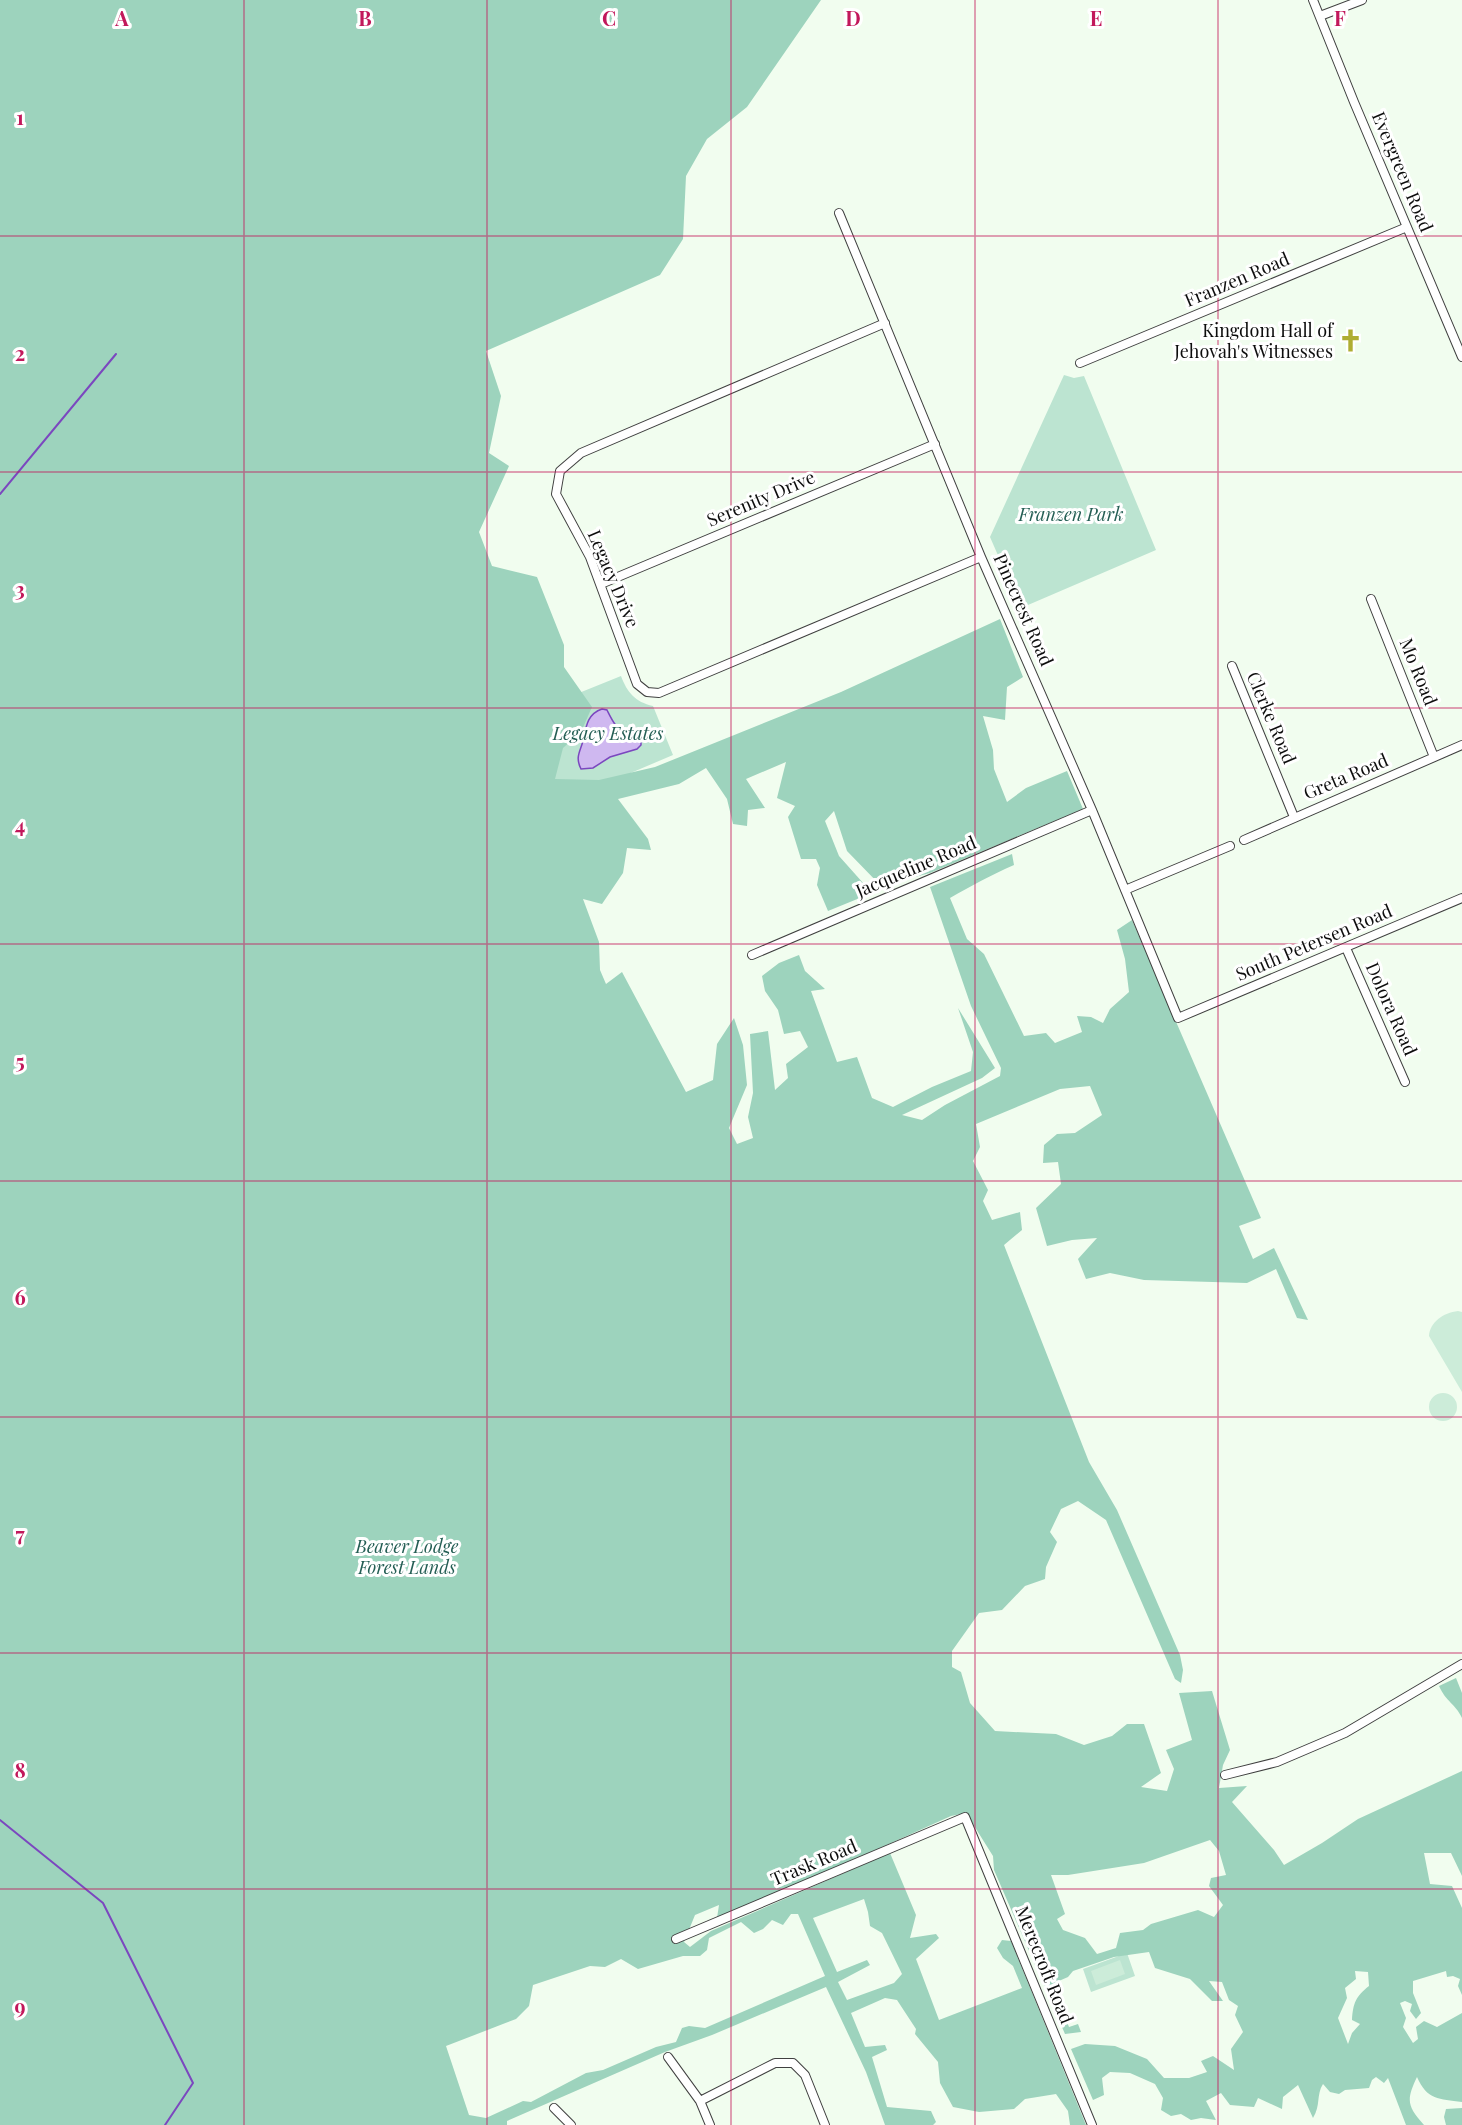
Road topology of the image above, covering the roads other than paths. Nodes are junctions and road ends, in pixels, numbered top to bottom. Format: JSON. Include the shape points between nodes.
{"nodes":[{"id":1,"x":1313,"y":0,"type":"edge"},
{"id":2,"x":1362,"y":0,"type":"edge"},
{"id":3,"x":1320,"y":16,"type":"junction"},
{"id":4,"x":839,"y":213,"type":"dead end"},
{"id":5,"x":1407,"y":227,"type":"junction"},
{"id":6,"x":885,"y":323,"type":"junction"},
{"id":7,"x":1462,"y":357,"type":"edge"},
{"id":8,"x":1080,"y":363,"type":"dead end"},
{"id":9,"x":935,"y":444,"type":"junction"},
{"id":10,"x":981,"y":557,"type":"junction"},
{"id":11,"x":601,"y":584,"type":"junction"},
{"id":12,"x":1371,"y":599,"type":"dead end"},
{"id":13,"x":1232,"y":666,"type":"dead end"},
{"id":14,"x":1462,"y":745,"type":"edge"},
{"id":15,"x":1434,"y":757,"type":"junction"},
{"id":16,"x":1092,"y":810,"type":"junction"},
{"id":17,"x":1294,"y":817,"type":"junction"},
{"id":18,"x":1244,"y":840,"type":"dead end"},
{"id":19,"x":1230,"y":846,"type":"dead end"},
{"id":20,"x":1125,"y":890,"type":"junction"},
{"id":21,"x":1462,"y":898,"type":"edge"},
{"id":22,"x":1346,"y":948,"type":"junction"},
{"id":23,"x":752,"y":955,"type":"dead end"},
{"id":24,"x":1178,"y":1018,"type":"joint"},
{"id":25,"x":1405,"y":1082,"type":"dead end"},
{"id":26,"x":1462,"y":1664,"type":"edge"},
{"id":27,"x":1225,"y":1775,"type":"dead end"},
{"id":28,"x":965,"y":1817,"type":"joint"},
{"id":29,"x":676,"y":1940,"type":"dead end"},
{"id":30,"x":668,"y":2057,"type":"dead end"},
{"id":31,"x":700,"y":2101,"type":"junction"},
{"id":32,"x":554,"y":2108,"type":"dead end"},
{"id":33,"x":571,"y":2125,"type":"edge"},
{"id":34,"x":710,"y":2125,"type":"edge"},
{"id":35,"x":825,"y":2125,"type":"edge"},
{"id":36,"x":1092,"y":2125,"type":"edge"}],
"edges":[{"from":1,"to":3,"type":"street","name":"Evergreen Road"},
{"from":2,"to":3,"type":"street"},
{"from":3,"to":5,"type":"street","name":"Evergreen Road"},
{"from":4,"to":6,"type":"street","name":"Pinecrest Road"},
{"from":5,"to":7,"type":"street","name":"Evergreen Road"},
{"from":5,"to":8,"type":"street","name":"Franzen Road"},
{"from":6,"to":9,"type":"street","name":"Pinecrest Road"},
{"from":6,"to":11,"type":"street","name":"Legacy Drive","via":[[581,453],[560,471],[556,494]]},
{"from":9,"to":10,"type":"street","name":"Pinecrest Road"},
{"from":9,"to":11,"type":"street","name":"Serenity Drive"},
{"from":10,"to":11,"type":"street","name":"Legacy Drive","via":[[659,693],[647,692],[637,684]]},
{"from":10,"to":16,"type":"street","name":"Pinecrest Road"},
{"from":12,"to":15,"type":"street","name":"Mo Road"},
{"from":13,"to":17,"type":"street","name":"Clerke Road"},
{"from":14,"to":15,"type":"street","name":"Greta Road"},
{"from":15,"to":17,"type":"street","name":"Greta Road"},
{"from":16,"to":20,"type":"street","name":"Pinecrest Road"},
{"from":16,"to":23,"type":"street","name":"Jacqueline Road"},
{"from":17,"to":18,"type":"street","name":"Greta Road"},
{"from":19,"to":20,"type":"street"},
{"from":20,"to":24,"type":"street","name":"Pinecrest Road"},
{"from":21,"to":22,"type":"street","name":"South Petersen Road"},
{"from":22,"to":24,"type":"street","name":"South Petersen Road"},
{"from":22,"to":25,"type":"street","name":"Dolora Road"},
{"from":26,"to":27,"type":"street","via":[[1345,1733],[1277,1762]]},
{"from":28,"to":29,"type":"street","name":"Trask Road"},
{"from":28,"to":36,"type":"street","name":"Merecroft Road"},
{"from":30,"to":31,"type":"street"},
{"from":31,"to":34,"type":"street"},
{"from":31,"to":35,"type":"street","via":[[775,2063],[794,2063],[805,2075]]},
{"from":32,"to":33,"type":"street"}]}
